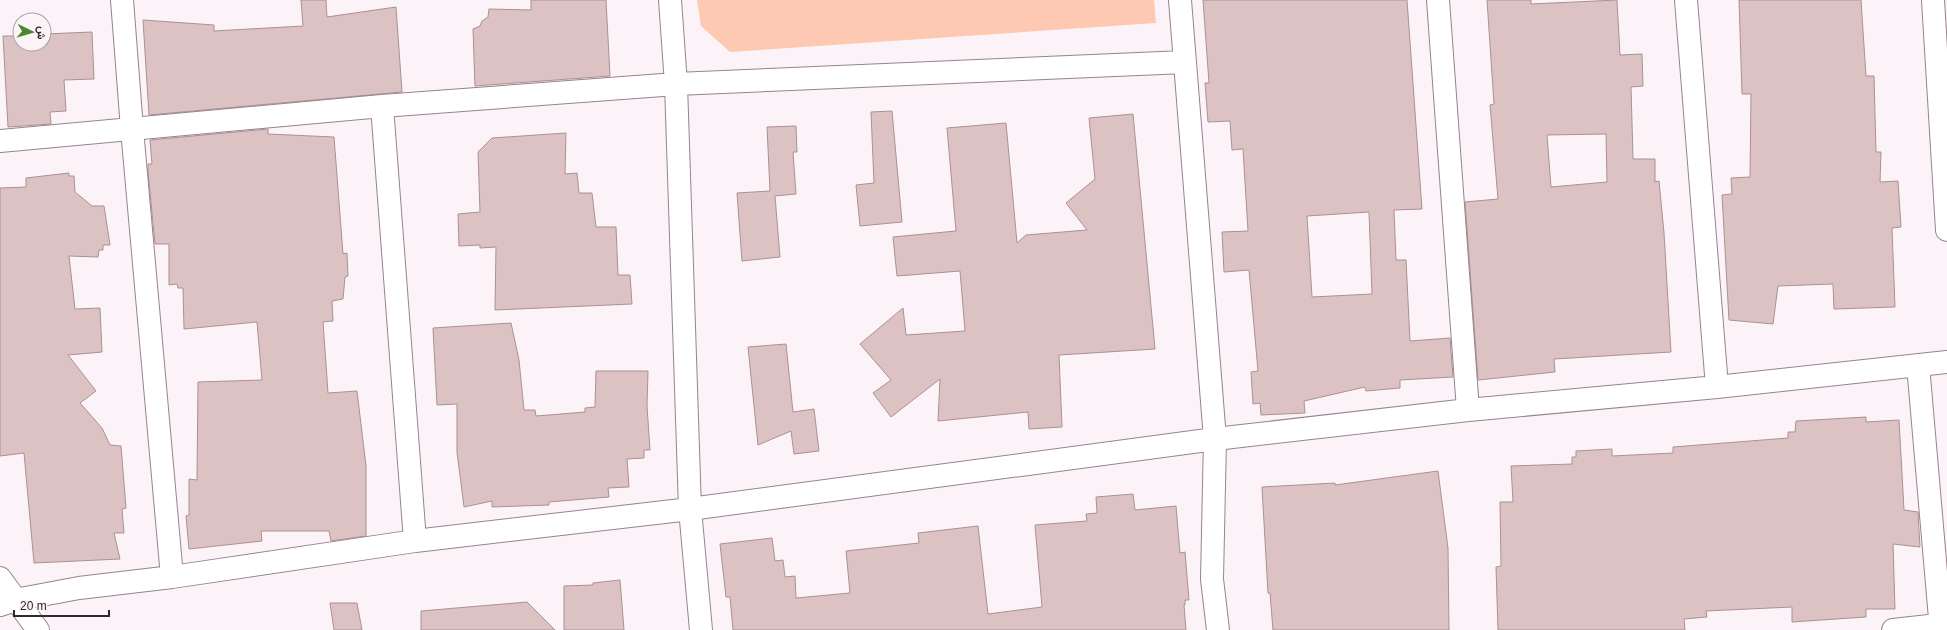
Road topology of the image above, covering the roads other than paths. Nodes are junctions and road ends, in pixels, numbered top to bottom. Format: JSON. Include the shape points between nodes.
{"nodes":[{"id":1,"x":122,"y":0,"type":"edge"},
{"id":2,"x":670,"y":0,"type":"edge"},
{"id":3,"x":1180,"y":0,"type":"edge"},
{"id":4,"x":1438,"y":0,"type":"edge"},
{"id":5,"x":1686,"y":0,"type":"edge"},
{"id":6,"x":1933,"y":0,"type":"edge"},
{"id":7,"x":1184,"y":62,"type":"junction"},
{"id":8,"x":676,"y":84,"type":"junction"},
{"id":9,"x":382,"y":106,"type":"junction"},
{"id":10,"x":132,"y":129,"type":"junction"},
{"id":11,"x":0,"y":141,"type":"edge"},
{"id":12,"x":1947,"y":230,"type":"edge"},
{"id":13,"x":1947,"y":362,"type":"edge"},
{"id":14,"x":1918,"y":365,"type":"junction"},
{"id":15,"x":1717,"y":387,"type":"junction"},
{"id":16,"x":1468,"y":410,"type":"junction"},
{"id":17,"x":1215,"y":439,"type":"junction"},
{"id":18,"x":690,"y":509,"type":"junction"},
{"id":19,"x":415,"y":541,"type":"junction"},
{"id":20,"x":172,"y":577,"type":"junction"},
{"id":21,"x":0,"y":578,"type":"edge"},
{"id":22,"x":7,"y":603,"type":"edge"},
{"id":23,"x":1942,"y":626,"type":"edge"},
{"id":24,"x":38,"y":630,"type":"edge"},
{"id":25,"x":701,"y":630,"type":"edge"},
{"id":26,"x":1218,"y":630,"type":"edge"},
{"id":27,"x":1893,"y":630,"type":"edge"}],
"edges":[{"from":1,"to":10,"type":"street"},
{"from":2,"to":8,"type":"street"},
{"from":3,"to":7,"type":"street"},
{"from":4,"to":16,"type":"street"},
{"from":5,"to":15,"type":"street"},
{"from":6,"to":12,"type":"street"},
{"from":7,"to":8,"type":"street"},
{"from":7,"to":17,"type":"street"},
{"from":8,"to":9,"type":"street"},
{"from":8,"to":18,"type":"street"},
{"from":9,"to":10,"type":"street"},
{"from":9,"to":19,"type":"street"},
{"from":10,"to":11,"type":"street"},
{"from":10,"to":20,"type":"street"},
{"from":13,"to":14,"type":"street"},
{"from":14,"to":15,"type":"street"},
{"from":14,"to":23,"type":"street"},
{"from":15,"to":16,"type":"street"},
{"from":16,"to":17,"type":"street"},
{"from":17,"to":18,"type":"street"},
{"from":17,"to":26,"type":"street","via":[[1212,579]]},
{"from":18,"to":19,"type":"street"},
{"from":18,"to":25,"type":"street"},
{"from":19,"to":20,"type":"street"},
{"from":20,"to":22,"type":"street","via":[[78,588]]},
{"from":21,"to":22,"type":"street"},
{"from":22,"to":24,"type":"street"},
{"from":23,"to":27,"type":"street"}]}
